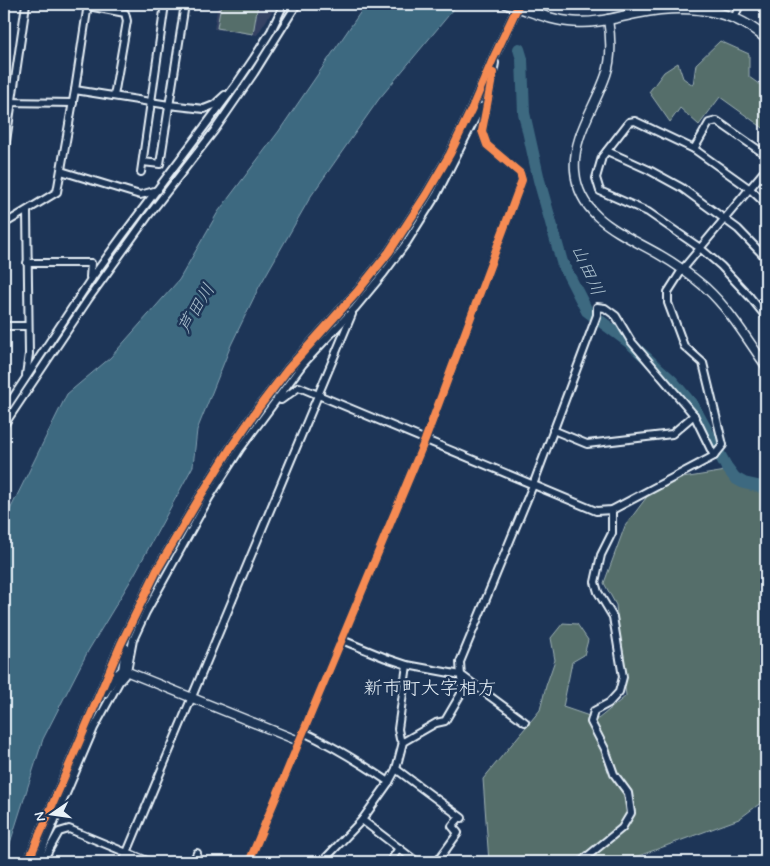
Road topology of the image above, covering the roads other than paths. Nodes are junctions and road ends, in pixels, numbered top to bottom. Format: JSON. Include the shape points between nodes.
{"nodes":[{"id":1,"x":26,"y":4,"type":"edge"},
{"id":2,"x":165,"y":4,"type":"edge"},
{"id":3,"x":185,"y":4,"type":"edge"},
{"id":4,"x":284,"y":4,"type":"edge"},
{"id":5,"x":298,"y":4,"type":"edge"},
{"id":6,"x":507,"y":4,"type":"edge"},
{"id":7,"x":740,"y":4,"type":"edge"},
{"id":8,"x":88,"y":5,"type":"edge"},
{"id":9,"x":519,"y":5,"type":"edge"},
{"id":10,"x":608,"y":19,"type":"junction"},
{"id":11,"x":734,"y":19,"type":"junction"},
{"id":12,"x":766,"y":38,"type":"edge"},
{"id":13,"x":493,"y":59,"type":"junction"},
{"id":14,"x":254,"y":73,"type":"junction"},
{"id":15,"x":235,"y":86,"type":"junction"},
{"id":16,"x":75,"y":90,"type":"junction"},
{"id":17,"x":114,"y":96,"type":"junction"},
{"id":18,"x":7,"y":102,"type":"edge"},
{"id":19,"x":151,"y":102,"type":"junction"},
{"id":20,"x":73,"y":103,"type":"junction"},
{"id":21,"x":169,"y":105,"type":"junction"},
{"id":22,"x":486,"y":106,"type":"junction"},
{"id":23,"x":694,"y":149,"type":"junction"},
{"id":24,"x":606,"y":151,"type":"junction"},
{"id":25,"x":4,"y":155,"type":"edge"},
{"id":26,"x":766,"y":155,"type":"edge"},
{"id":27,"x":143,"y":162,"type":"junction"},
{"id":28,"x":766,"y":170,"type":"edge"},
{"id":29,"x":61,"y":171,"type":"junction"},
{"id":30,"x":142,"y":172,"type":"dead end"},
{"id":31,"x":750,"y":189,"type":"junction"},
{"id":32,"x":158,"y":190,"type":"junction"},
{"id":33,"x":766,"y":204,"type":"edge"},
{"id":34,"x":26,"y":211,"type":"junction"},
{"id":35,"x":724,"y":219,"type":"junction"},
{"id":36,"x":4,"y":224,"type":"edge"},
{"id":37,"x":700,"y":248,"type":"junction"},
{"id":38,"x":766,"y":258,"type":"edge"},
{"id":39,"x":27,"y":263,"type":"junction"},
{"id":40,"x":682,"y":270,"type":"junction"},
{"id":41,"x":91,"y":279,"type":"junction"},
{"id":42,"x":355,"y":308,"type":"junction"},
{"id":43,"x":766,"y":317,"type":"edge"},
{"id":44,"x":4,"y":326,"type":"edge"},
{"id":45,"x":28,"y":326,"type":"junction"},
{"id":46,"x":766,"y":366,"type":"edge"},
{"id":47,"x":26,"y":376,"type":"junction"},
{"id":48,"x":318,"y":395,"type":"junction"},
{"id":49,"x":277,"y":398,"type":"junction"},
{"id":50,"x":4,"y":411,"type":"edge"},
{"id":51,"x":694,"y":415,"type":"junction"},
{"id":52,"x":4,"y":425,"type":"edge"},
{"id":53,"x":553,"y":430,"type":"junction"},
{"id":54,"x":425,"y":440,"type":"junction"},
{"id":55,"x":714,"y":456,"type":"junction"},
{"id":56,"x":533,"y":485,"type":"junction"},
{"id":57,"x":612,"y":510,"type":"junction"},
{"id":58,"x":342,"y":640,"type":"junction"},
{"id":59,"x":121,"y":644,"type":"junction"},
{"id":60,"x":407,"y":665,"type":"junction"},
{"id":61,"x":125,"y":670,"type":"junction"},
{"id":62,"x":461,"y":675,"type":"junction"},
{"id":63,"x":99,"y":695,"type":"junction"},
{"id":64,"x":192,"y":697,"type":"junction"},
{"id":65,"x":525,"y":722,"type":"dead end"},
{"id":66,"x":303,"y":732,"type":"junction"},
{"id":67,"x":299,"y":741,"type":"junction"},
{"id":68,"x":404,"y":742,"type":"junction"},
{"id":69,"x":396,"y":769,"type":"junction"},
{"id":70,"x":389,"y":782,"type":"junction"},
{"id":71,"x":362,"y":820,"type":"junction"},
{"id":72,"x":399,"y":848,"type":"junction"},
{"id":73,"x":127,"y":853,"type":"junction"},
{"id":74,"x":197,"y":853,"type":"dead end"},
{"id":75,"x":44,"y":859,"type":"edge"},
{"id":76,"x":139,"y":860,"type":"edge"},
{"id":77,"x":28,"y":862,"type":"edge"},
{"id":78,"x":37,"y":862,"type":"edge"},
{"id":79,"x":52,"y":862,"type":"edge"},
{"id":80,"x":123,"y":862,"type":"edge"},
{"id":81,"x":148,"y":862,"type":"edge"},
{"id":82,"x":194,"y":862,"type":"edge"},
{"id":83,"x":249,"y":862,"type":"edge"},
{"id":84,"x":322,"y":862,"type":"edge"},
{"id":85,"x":390,"y":862,"type":"edge"},
{"id":86,"x":418,"y":862,"type":"edge"},
{"id":87,"x":437,"y":862,"type":"edge"},
{"id":88,"x":583,"y":862,"type":"edge"}],
"edges":[{"from":1,"to":18,"type":"street"},
{"from":2,"to":19,"type":"street"},
{"from":3,"to":21,"type":"street"},
{"from":4,"to":15,"type":"street","via":[[271,32]]},
{"from":5,"to":14,"type":"street"},
{"from":6,"to":9,"type":"main road"},
{"from":7,"to":11,"type":"street"},
{"from":8,"to":16,"type":"street"},
{"from":8,"to":17,"type":"street","via":[[125,13],[127,21]]},
{"from":9,"to":10,"type":"main road","via":[[540,15],[573,22]]},
{"from":9,"to":13,"type":"street"},
{"from":10,"to":11,"type":"main road","via":[[675,8],[711,11]]},
{"from":10,"to":40,"type":"street","via":[[610,63],[577,144],[574,157],[578,186],[599,218]]},
{"from":11,"to":12,"type":"main road"},
{"from":13,"to":22,"type":"street","via":[[495,63]]},
{"from":13,"to":59,"type":"street","via":[[450,154],[426,195],[389,252],[288,370],[230,449],[157,570]]},
{"from":14,"to":15,"type":"street"},
{"from":14,"to":52,"type":"street","via":[[89,298]]},
{"from":15,"to":21,"type":"street","via":[[214,105],[204,109]]},
{"from":15,"to":32,"type":"street"},
{"from":16,"to":17,"type":"street"},
{"from":16,"to":20,"type":"street"},
{"from":17,"to":19,"type":"street"},
{"from":18,"to":20,"type":"street"},
{"from":18,"to":25,"type":"street"},
{"from":19,"to":21,"type":"street"},
{"from":19,"to":27,"type":"street"},
{"from":20,"to":29,"type":"street"},
{"from":21,"to":27,"type":"street","via":[[160,164]]},
{"from":22,"to":42,"type":"street","via":[[481,107],[437,194],[407,242]]},
{"from":22,"to":54,"type":"street","via":[[482,130],[487,145],[520,173],[522,180]]},
{"from":23,"to":24,"type":"street","via":[[635,121],[629,122]]},
{"from":23,"to":26,"type":"street","via":[[709,123],[717,121]]},
{"from":23,"to":31,"type":"street"},
{"from":24,"to":35,"type":"street","via":[[682,188]]},
{"from":24,"to":37,"type":"street","via":[[596,178],[600,191],[648,212]]},
{"from":27,"to":30,"type":"street"},
{"from":28,"to":31,"type":"street"},
{"from":29,"to":32,"type":"street","via":[[140,195]]},
{"from":29,"to":34,"type":"street","via":[[57,192]]},
{"from":31,"to":33,"type":"street"},
{"from":31,"to":35,"type":"street"},
{"from":32,"to":41,"type":"street"},
{"from":34,"to":36,"type":"street"},
{"from":34,"to":39,"type":"street"},
{"from":35,"to":37,"type":"street"},
{"from":35,"to":38,"type":"street"},
{"from":37,"to":40,"type":"street"},
{"from":37,"to":43,"type":"street","via":[[721,266]]},
{"from":39,"to":41,"type":"street","via":[[91,263]]},
{"from":39,"to":45,"type":"street"},
{"from":40,"to":46,"type":"street","via":[[726,309]]},
{"from":40,"to":55,"type":"street","via":[[668,292],[668,303],[684,346],[703,363],[723,445]]},
{"from":41,"to":47,"type":"street"},
{"from":42,"to":48,"type":"street"},
{"from":42,"to":49,"type":"street","via":[[303,364]]},
{"from":44,"to":45,"type":"street"},
{"from":45,"to":47,"type":"street"},
{"from":47,"to":50,"type":"street"},
{"from":48,"to":49,"type":"street","via":[[299,388],[281,400]]},
{"from":48,"to":54,"type":"street"},
{"from":48,"to":64,"type":"street"},
{"from":49,"to":61,"type":"street","via":[[240,449],[184,542],[133,640]]},
{"from":51,"to":53,"type":"street","via":[[672,434],[587,444]]},
{"from":51,"to":53,"type":"street","via":[[631,340],[616,316],[605,308],[597,308]]},
{"from":51,"to":55,"type":"street"},
{"from":53,"to":56,"type":"street"},
{"from":54,"to":56,"type":"street"},
{"from":54,"to":58,"type":"street"},
{"from":55,"to":57,"type":"street"},
{"from":56,"to":57,"type":"street","via":[[596,511]]},
{"from":56,"to":62,"type":"street","via":[[460,662]]},
{"from":57,"to":88,"type":"street","via":[[612,533],[600,555],[595,582],[614,617],[623,677],[619,692],[609,703],[594,711],[591,722],[614,774],[628,793],[631,813],[622,828]]},
{"from":58,"to":60,"type":"street"},
{"from":58,"to":66,"type":"street"},
{"from":59,"to":61,"type":"street","via":[[126,648]]},
{"from":59,"to":63,"type":"street"},
{"from":60,"to":62,"type":"street"},
{"from":60,"to":68,"type":"street","via":[[398,729]]},
{"from":61,"to":63,"type":"street"},
{"from":61,"to":64,"type":"street"},
{"from":61,"to":78,"type":"street","via":[[94,728]]},
{"from":62,"to":65,"type":"street"},
{"from":62,"to":68,"type":"street","via":[[462,692],[445,721]]},
{"from":63,"to":77,"type":"street"},
{"from":64,"to":67,"type":"street"},
{"from":64,"to":73,"type":"street"},
{"from":66,"to":67,"type":"street"},
{"from":66,"to":70,"type":"street","via":[[351,756]]},
{"from":67,"to":83,"type":"street"},
{"from":68,"to":69,"type":"street"},
{"from":69,"to":70,"type":"street"},
{"from":69,"to":87,"type":"street","via":[[461,817],[452,826],[458,833]]},
{"from":70,"to":71,"type":"street"},
{"from":71,"to":72,"type":"street"},
{"from":71,"to":84,"type":"street"},
{"from":72,"to":85,"type":"street"},
{"from":72,"to":86,"type":"street"},
{"from":73,"to":75,"type":"street","via":[[69,829],[59,832]]},
{"from":73,"to":76,"type":"street"},
{"from":73,"to":80,"type":"street"},
{"from":74,"to":82,"type":"street"},
{"from":75,"to":79,"type":"street"},
{"from":76,"to":81,"type":"street"}]}
